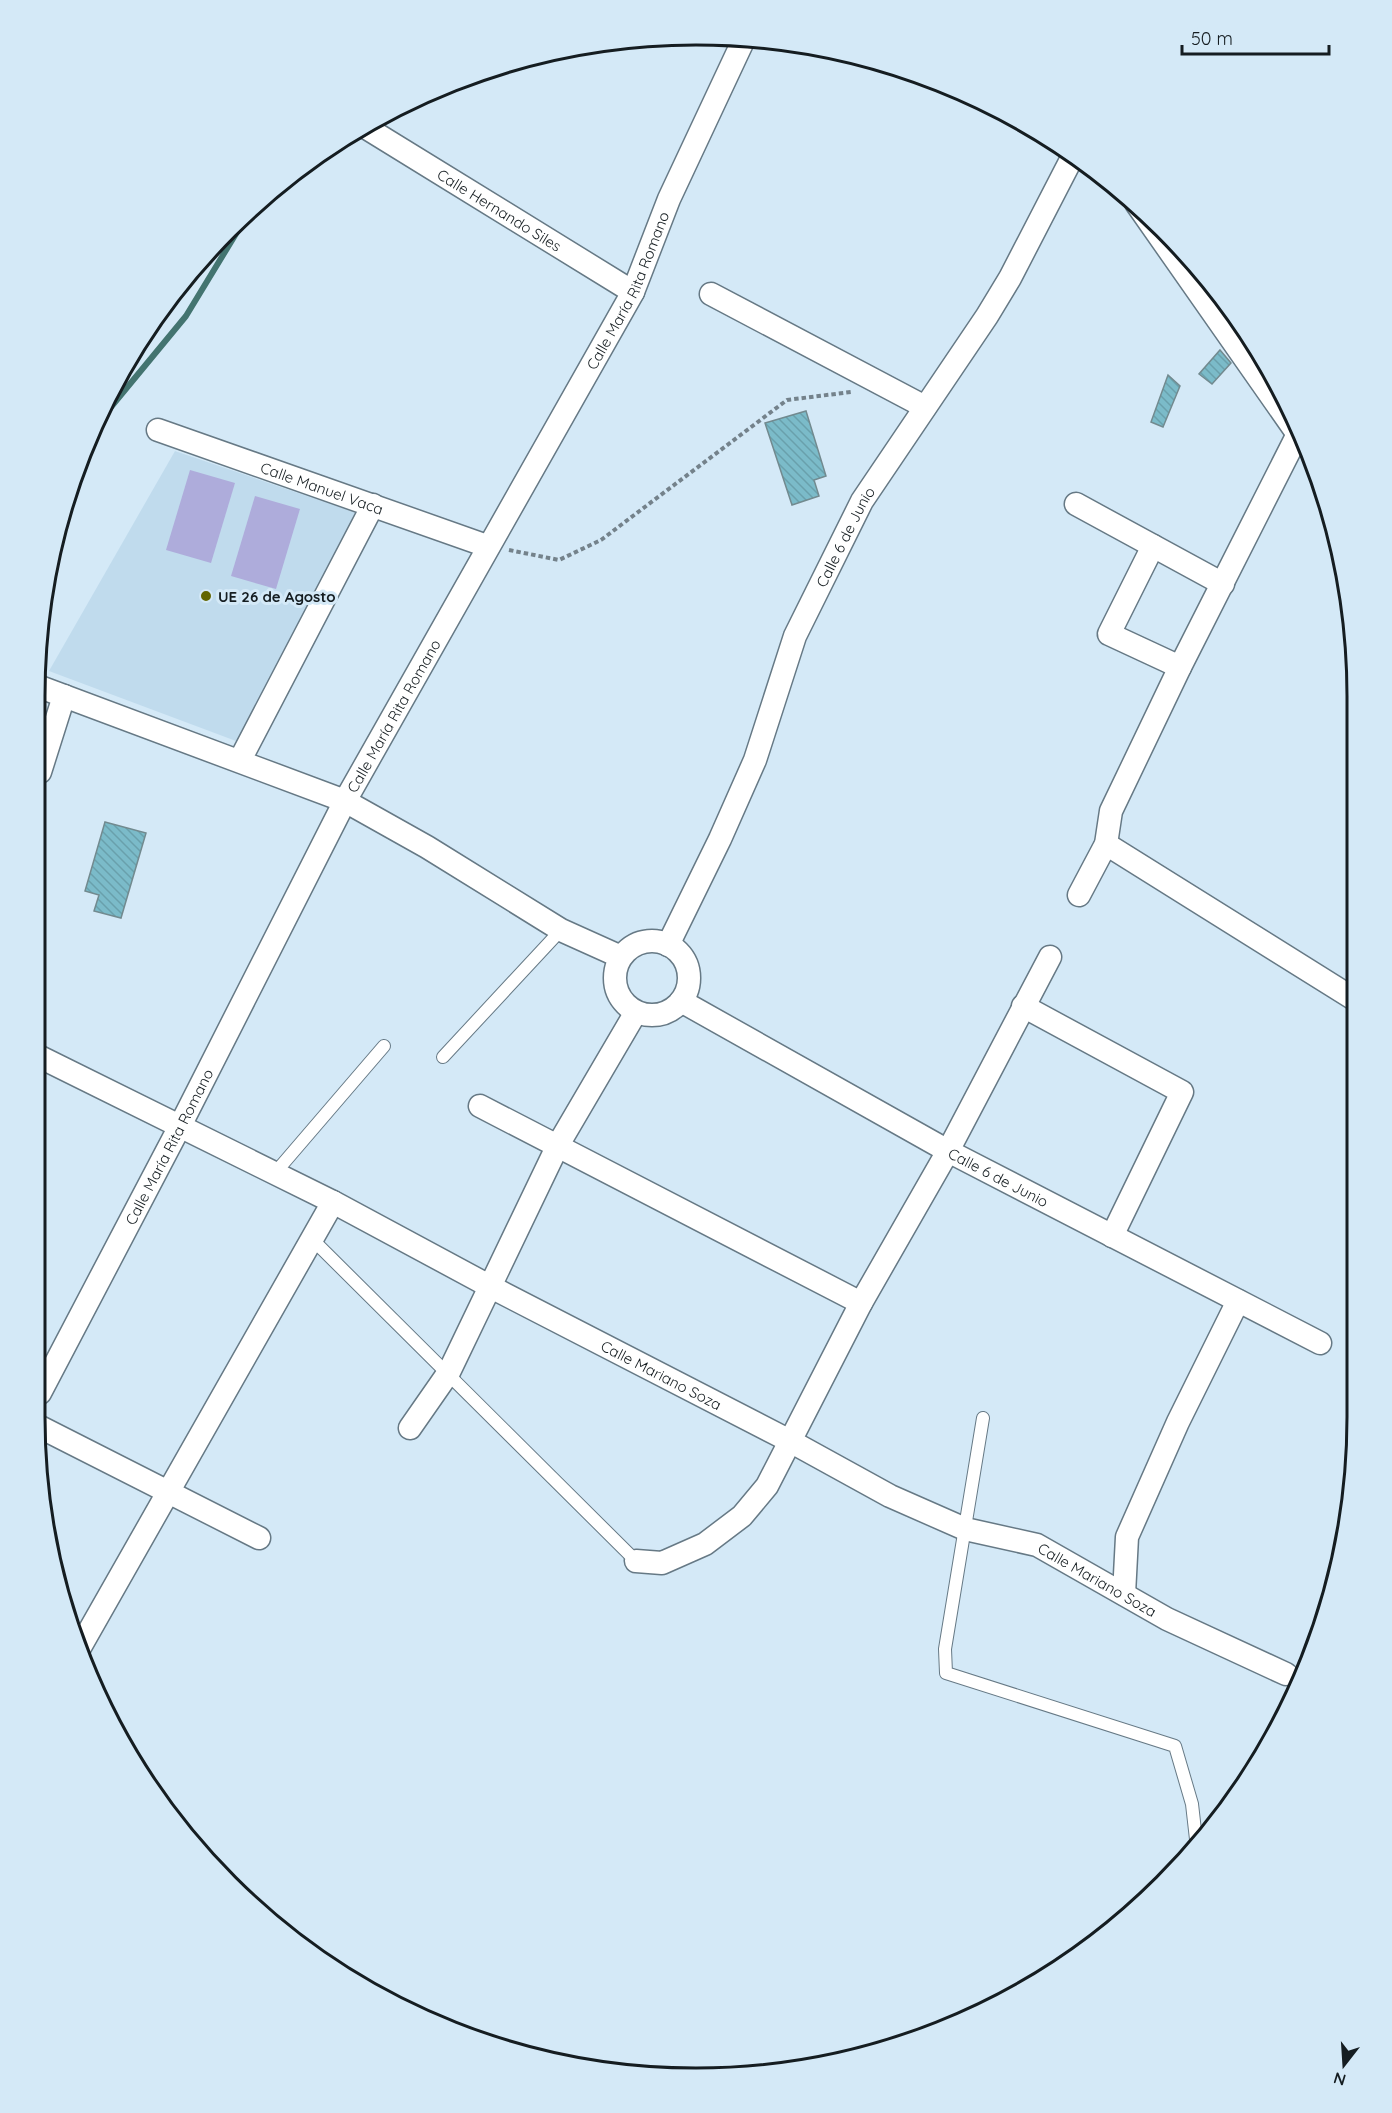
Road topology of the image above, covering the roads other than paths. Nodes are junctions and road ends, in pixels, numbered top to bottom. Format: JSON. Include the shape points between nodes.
{"nodes":[{"id":1,"x":741,"y":46,"type":"edge"},
{"id":2,"x":372,"y":131,"type":"edge"},
{"id":3,"x":1069,"y":163,"type":"edge"},
{"id":4,"x":1169,"y":250,"type":"edge"},
{"id":5,"x":633,"y":292,"type":"junction"},
{"id":6,"x":711,"y":294,"type":"dead end"},
{"id":7,"x":925,"y":407,"type":"junction"},
{"id":8,"x":1280,"y":408,"type":"edge"},
{"id":9,"x":158,"y":430,"type":"dead end"},
{"id":10,"x":1297,"y":446,"type":"edge"},
{"id":11,"x":1076,"y":504,"type":"dead end"},
{"id":12,"x":373,"y":506,"type":"junction"},
{"id":13,"x":487,"y":546,"type":"junction"},
{"id":14,"x":1153,"y":546,"type":"junction"},
{"id":15,"x":1223,"y":584,"type":"junction"},
{"id":16,"x":1180,"y":667,"type":"junction"},
{"id":17,"x":45,"y":689,"type":"edge"},
{"id":18,"x":64,"y":696,"type":"junction"},
{"id":19,"x":45,"y":756,"type":"edge"},
{"id":20,"x":240,"y":760,"type":"junction"},
{"id":21,"x":345,"y":801,"type":"junction"},
{"id":22,"x":1106,"y":844,"type":"junction"},
{"id":23,"x":1079,"y":895,"type":"dead end"},
{"id":24,"x":561,"y":930,"type":"junction"},
{"id":25,"x":668,"y":945,"type":"junction"},
{"id":26,"x":621,"y":957,"type":"junction"},
{"id":27,"x":1050,"y":957,"type":"dead end"},
{"id":28,"x":1347,"y":995,"type":"edge"},
{"id":29,"x":681,"y":1001,"type":"junction"},
{"id":30,"x":1023,"y":1006,"type":"junction"},
{"id":31,"x":636,"y":1012,"type":"junction"},
{"id":32,"x":384,"y":1046,"type":"dead end"},
{"id":33,"x":443,"y":1057,"type":"dead end"},
{"id":34,"x":45,"y":1059,"type":"edge"},
{"id":35,"x":480,"y":1106,"type":"dead end"},
{"id":36,"x":180,"y":1126,"type":"junction"},
{"id":37,"x":558,"y":1145,"type":"junction"},
{"id":38,"x":948,"y":1151,"type":"junction"},
{"id":39,"x":275,"y":1173,"type":"junction"},
{"id":40,"x":333,"y":1202,"type":"junction"},
{"id":41,"x":1112,"y":1236,"type":"junction"},
{"id":42,"x":312,"y":1239,"type":"junction"},
{"id":43,"x":491,"y":1287,"type":"junction"},
{"id":44,"x":1238,"y":1301,"type":"junction"},
{"id":45,"x":861,"y":1303,"type":"junction"},
{"id":46,"x":1320,"y":1343,"type":"dead end"},
{"id":47,"x":448,"y":1375,"type":"junction"},
{"id":48,"x":45,"y":1383,"type":"edge"},
{"id":49,"x":983,"y":1418,"type":"dead end"},
{"id":50,"x":410,"y":1428,"type":"dead end"},
{"id":51,"x":45,"y":1430,"type":"edge"},
{"id":52,"x":790,"y":1441,"type":"junction"},
{"id":53,"x":168,"y":1493,"type":"junction"},
{"id":54,"x":965,"y":1529,"type":"junction"},
{"id":55,"x":259,"y":1538,"type":"dead end"},
{"id":56,"x":636,"y":1561,"type":"joint"},
{"id":57,"x":1124,"y":1594,"type":"junction"},
{"id":58,"x":85,"y":1639,"type":"edge"},
{"id":59,"x":1286,"y":1674,"type":"dead end"},
{"id":60,"x":1195,"y":1833,"type":"edge"}],
"edges":[{"from":1,"to":5,"type":"street","name":"Calle María Rita Romano","via":[[669,200]]},
{"from":2,"to":5,"type":"street","name":"Calle Hernando Siles"},
{"from":3,"to":7,"type":"street","name":"Calle 6 de Junio","via":[[1010,278]]},
{"from":4,"to":8,"type":"street"},
{"from":5,"to":13,"type":"street","name":"Calle María Rita Romano"},
{"from":6,"to":7,"type":"street"},
{"from":7,"to":25,"type":"street","name":"Calle 6 de Junio","via":[[862,501],[795,636],[755,760]]},
{"from":9,"to":12,"type":"street","name":"Calle Manuel Vaca"},
{"from":10,"to":15,"type":"street"},
{"from":11,"to":14,"type":"street"},
{"from":12,"to":13,"type":"street","name":"Calle Manuel Vaca"},
{"from":12,"to":20,"type":"street"},
{"from":13,"to":21,"type":"street","name":"Calle María Rita Romano"},
{"from":14,"to":15,"type":"street"},
{"from":14,"to":16,"type":"street","via":[[1109,634]]},
{"from":15,"to":16,"type":"street"},
{"from":16,"to":22,"type":"street","via":[[1111,811]]},
{"from":17,"to":18,"type":"street"},
{"from":18,"to":19,"type":"street"},
{"from":18,"to":20,"type":"street"},
{"from":20,"to":21,"type":"street"},
{"from":21,"to":24,"type":"street"},
{"from":21,"to":36,"type":"street","name":"Calle María Rita Romano"},
{"from":22,"to":23,"type":"street"},
{"from":22,"to":28,"type":"street"},
{"from":24,"to":26,"type":"street"},
{"from":24,"to":33,"type":"lane"},
{"from":25,"to":26,"type":"street","via":[[647,942]]},
{"from":25,"to":29,"type":"street","via":[[684,959],[688,970],[687,992]]},
{"from":26,"to":31,"type":"street","via":[[615,981],[618,994]]},
{"from":27,"to":30,"type":"street"},
{"from":29,"to":31,"type":"street","via":[[661,1015]]},
{"from":29,"to":38,"type":"street","name":"Calle 6 de Junio"},
{"from":30,"to":38,"type":"street"},
{"from":30,"to":41,"type":"street","via":[[1182,1092]]},
{"from":31,"to":37,"type":"street"},
{"from":32,"to":39,"type":"lane"},
{"from":34,"to":36,"type":"street","name":"Calle Mariano Soza"},
{"from":35,"to":37,"type":"street"},
{"from":36,"to":39,"type":"street","name":"Calle Mariano Soza"},
{"from":36,"to":48,"type":"street","name":"Calle María Rita Romano"},
{"from":37,"to":43,"type":"street"},
{"from":37,"to":45,"type":"street"},
{"from":38,"to":41,"type":"street","name":"Calle 6 de Junio"},
{"from":38,"to":45,"type":"street"},
{"from":39,"to":40,"type":"street","name":"Calle Mariano Soza"},
{"from":40,"to":42,"type":"street"},
{"from":40,"to":43,"type":"street","name":"Calle Mariano Soza"},
{"from":41,"to":44,"type":"street","name":"Calle 6 de Junio"},
{"from":42,"to":47,"type":"lane"},
{"from":42,"to":53,"type":"street"},
{"from":43,"to":47,"type":"street"},
{"from":43,"to":52,"type":"street","name":"Calle Mariano Soza"},
{"from":44,"to":46,"type":"street","name":"Calle 6 de Junio"},
{"from":44,"to":57,"type":"street","via":[[1127,1537]]},
{"from":45,"to":52,"type":"street"},
{"from":47,"to":50,"type":"street"},
{"from":47,"to":56,"type":"lane"},
{"from":49,"to":54,"type":"lane"},
{"from":51,"to":53,"type":"street"},
{"from":52,"to":54,"type":"street","name":"Calle Mariano Soza","via":[[890,1496]]},
{"from":52,"to":56,"type":"street","via":[[767,1486],[742,1516],[705,1544],[662,1563]]},
{"from":53,"to":55,"type":"street"},
{"from":53,"to":58,"type":"street"},
{"from":54,"to":57,"type":"street","name":"Calle Mariano Soza","via":[[1037,1545]]},
{"from":54,"to":60,"type":"lane","via":[[945,1649],[946,1673],[1175,1746],[1192,1804]]},
{"from":57,"to":59,"type":"street","name":"Calle Mariano Soza","via":[[1167,1619]]}]}
